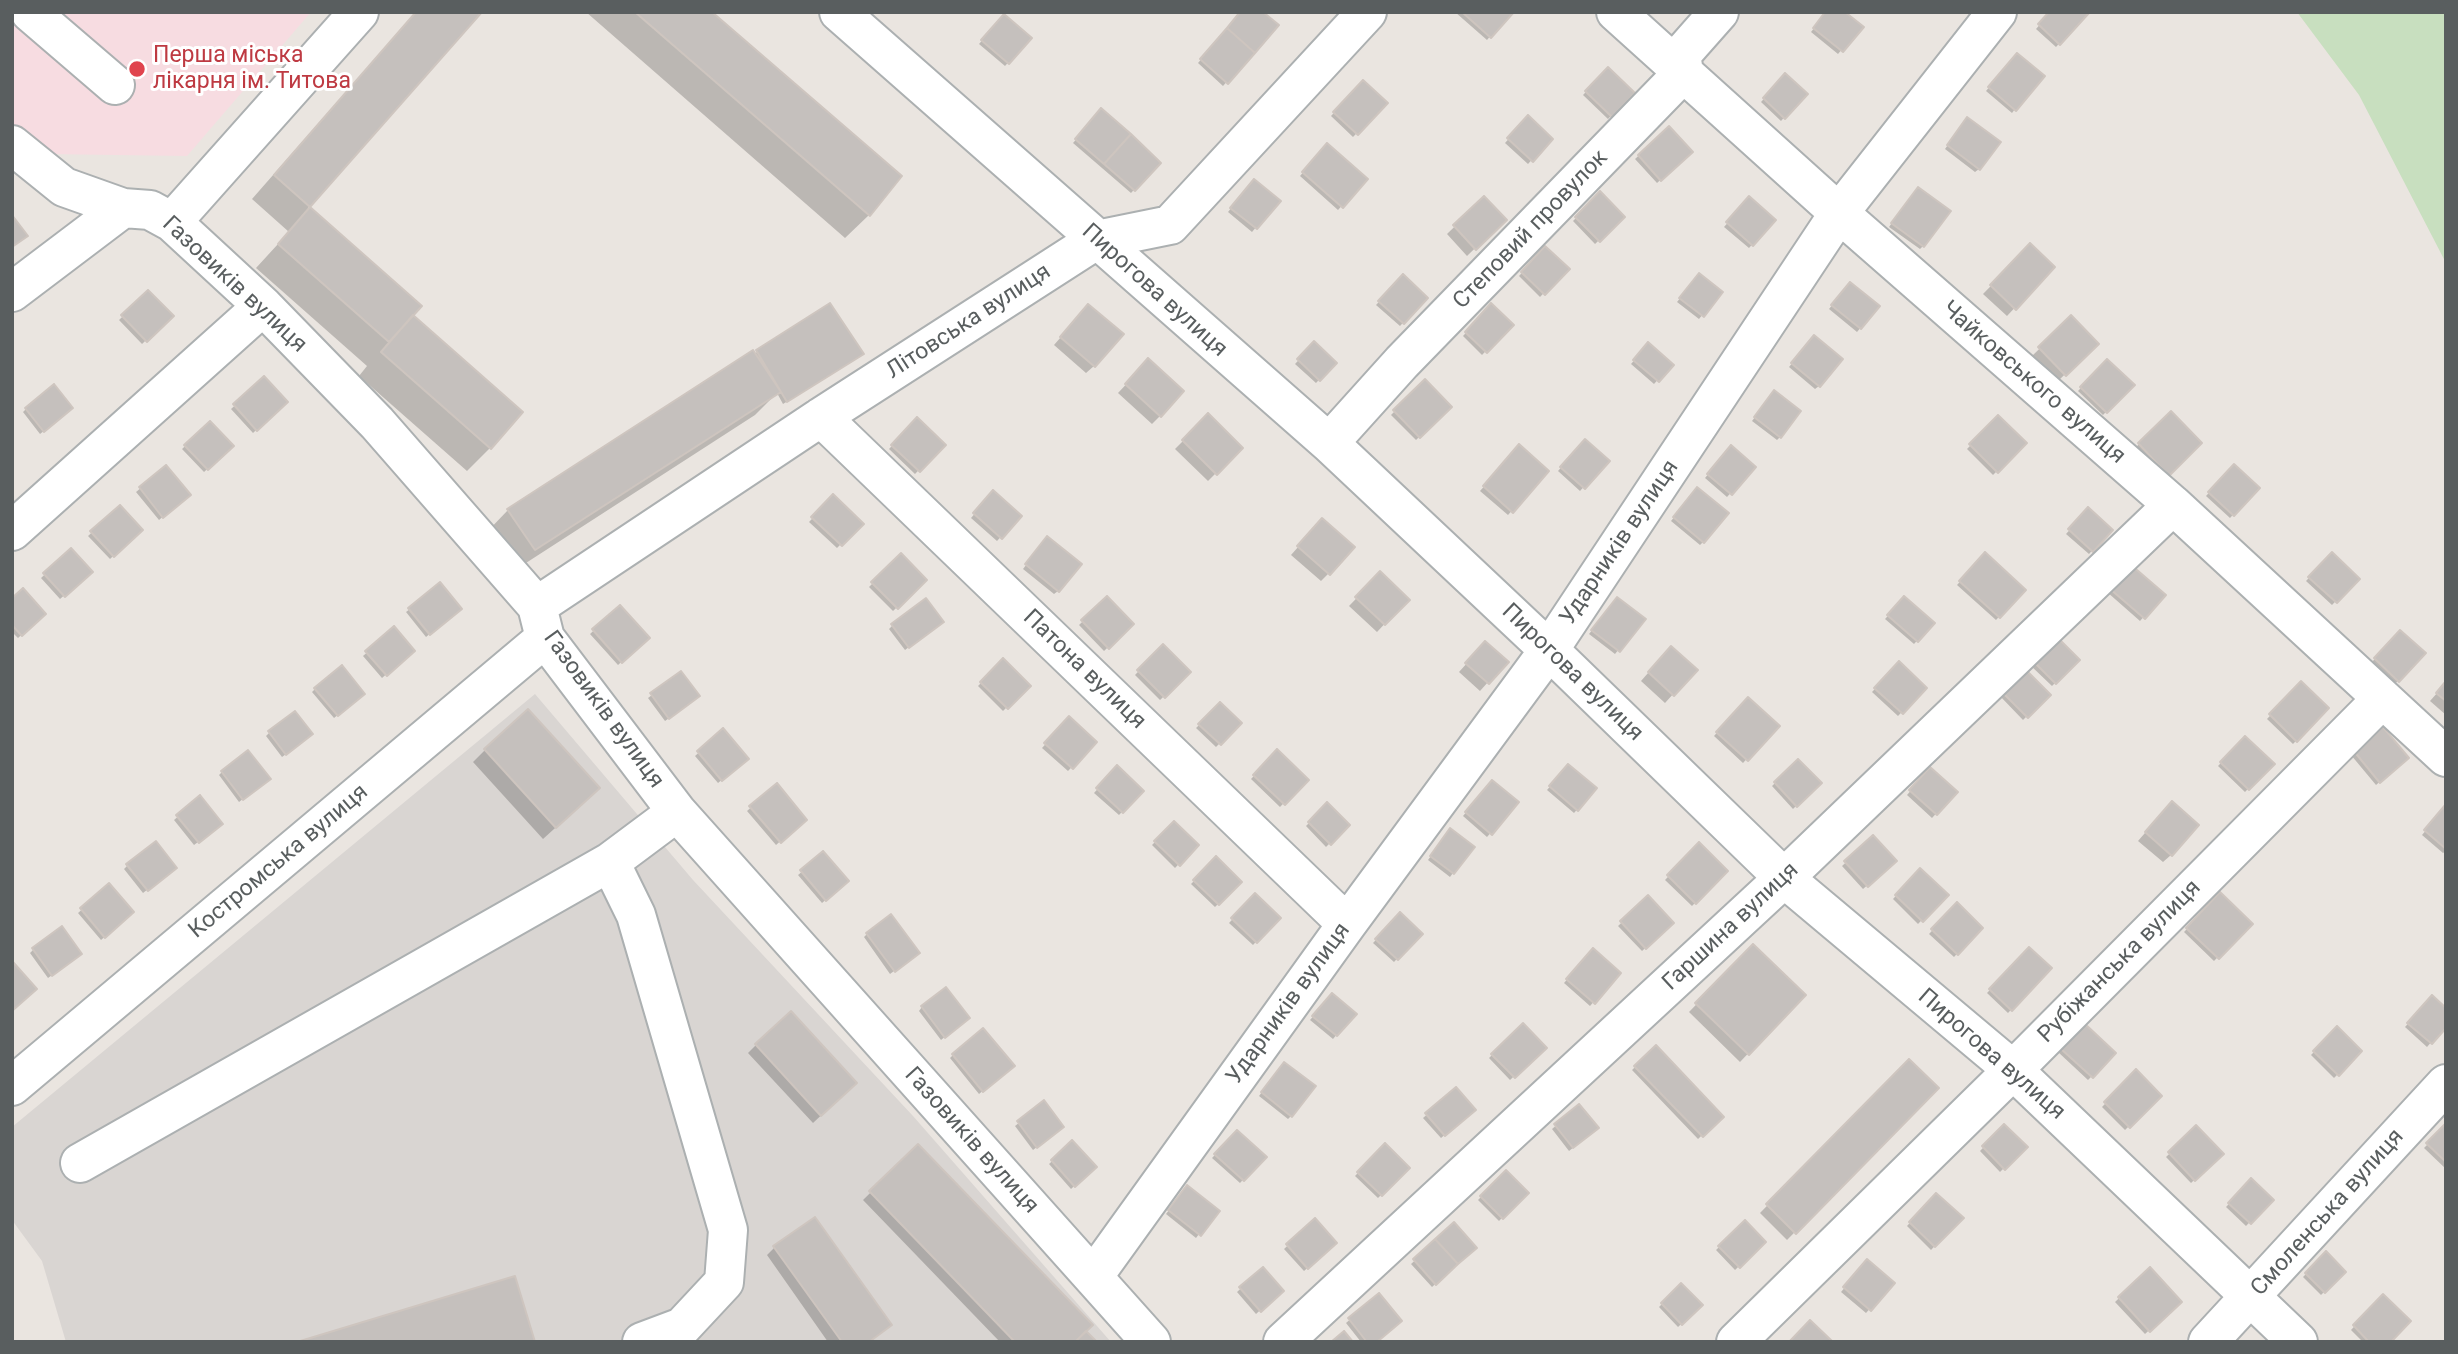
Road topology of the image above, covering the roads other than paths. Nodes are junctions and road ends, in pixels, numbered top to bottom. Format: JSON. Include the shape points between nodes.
{"nodes":[{"id":1,"x":30,"y":12,"type":"edge"},
{"id":2,"x":359,"y":12,"type":"edge"},
{"id":3,"x":839,"y":12,"type":"edge"},
{"id":4,"x":1367,"y":12,"type":"edge"},
{"id":5,"x":1616,"y":12,"type":"edge"},
{"id":6,"x":1719,"y":12,"type":"edge"},
{"id":7,"x":1997,"y":12,"type":"edge"},
{"id":8,"x":1684,"y":72,"type":"junction"},
{"id":9,"x":115,"y":85,"type":"dead end"},
{"id":10,"x":12,"y":145,"type":"edge"},
{"id":11,"x":123,"y":208,"type":"junction"},
{"id":12,"x":1839,"y":213,"type":"junction"},
{"id":13,"x":172,"y":222,"type":"junction"},
{"id":14,"x":1096,"y":240,"type":"junction"},
{"id":15,"x":12,"y":292,"type":"edge"},
{"id":16,"x":263,"y":306,"type":"junction"},
{"id":17,"x":821,"y":417,"type":"junction"},
{"id":18,"x":1329,"y":443,"type":"junction"},
{"id":19,"x":2173,"y":505,"type":"junction"},
{"id":20,"x":12,"y":531,"type":"edge"},
{"id":21,"x":541,"y":622,"type":"junction"},
{"id":22,"x":1549,"y":650,"type":"junction"},
{"id":23,"x":2382,"y":699,"type":"junction"},
{"id":24,"x":2446,"y":757,"type":"edge"},
{"id":25,"x":677,"y":812,"type":"junction"},
{"id":26,"x":610,"y":862,"type":"junction"},
{"id":27,"x":1784,"y":878,"type":"junction"},
{"id":28,"x":1347,"y":924,"type":"junction"},
{"id":29,"x":2013,"y":1070,"type":"junction"},
{"id":30,"x":2446,"y":1084,"type":"edge"},
{"id":31,"x":12,"y":1086,"type":"edge"},
{"id":32,"x":80,"y":1163,"type":"dead end"},
{"id":33,"x":1093,"y":1277,"type":"junction"},
{"id":34,"x":2251,"y":1298,"type":"junction"},
{"id":35,"x":642,"y":1342,"type":"edge"},
{"id":36,"x":1151,"y":1342,"type":"edge"},
{"id":37,"x":1283,"y":1342,"type":"edge"},
{"id":38,"x":1736,"y":1342,"type":"edge"},
{"id":39,"x":2208,"y":1342,"type":"edge"},
{"id":40,"x":2298,"y":1342,"type":"edge"}],
"edges":[{"from":1,"to":9,"type":"street"},
{"from":2,"to":13,"type":"street"},
{"from":3,"to":14,"type":"street","name":"Пирогова вулиця"},
{"from":4,"to":14,"type":"street","name":"Літовська вулиця","via":[[1170,225]]},
{"from":5,"to":8,"type":"street","name":"Чайковського вулиця"},
{"from":6,"to":8,"type":"street","name":"Степовий провулок","via":[[1681,55]]},
{"from":7,"to":12,"type":"street","name":"Ударників вулиця"},
{"from":8,"to":12,"type":"street","name":"Чайковського вулиця"},
{"from":8,"to":18,"type":"street","name":"Степовий провулок"},
{"from":10,"to":11,"type":"street","name":"Газовиків вулиця","via":[[64,187]]},
{"from":11,"to":13,"type":"street","name":"Газовиків вулиця","via":[[150,210]]},
{"from":11,"to":15,"type":"street"},
{"from":12,"to":19,"type":"street","name":"Чайковського вулиця"},
{"from":12,"to":22,"type":"street","name":"Ударників вулиця"},
{"from":13,"to":16,"type":"street","name":"Газовиків вулиця"},
{"from":14,"to":17,"type":"street","name":"Літовська вулиця"},
{"from":14,"to":18,"type":"street","name":"Пирогова вулиця"},
{"from":16,"to":20,"type":"street"},
{"from":16,"to":21,"type":"street","name":"Газовиків вулиця","via":[[377,423]]},
{"from":17,"to":21,"type":"street","name":"Літовська вулиця"},
{"from":17,"to":28,"type":"street","name":"Патона вулиця"},
{"from":18,"to":22,"type":"street","name":"Пирогова вулиця"},
{"from":19,"to":23,"type":"street","name":"Чайковського вулиця"},
{"from":19,"to":27,"type":"street","name":"Гаршина вулиця"},
{"from":21,"to":25,"type":"street","name":"Газовиків вулиця"},
{"from":21,"to":31,"type":"street","name":"Костромська вулиця"},
{"from":22,"to":27,"type":"street","name":"Пирогова вулиця"},
{"from":22,"to":28,"type":"street","name":"Ударників вулиця"},
{"from":23,"to":24,"type":"street","name":"Чайковського вулиця"},
{"from":23,"to":29,"type":"street","name":"Рубіжанська вулиця"},
{"from":25,"to":26,"type":"street"},
{"from":25,"to":33,"type":"street","name":"Газовиків вулиця"},
{"from":26,"to":32,"type":"street"},
{"from":26,"to":35,"type":"street","via":[[636,915],[728,1230],[724,1282],[682,1327]]},
{"from":27,"to":29,"type":"street","name":"Пирогова вулиця"},
{"from":27,"to":37,"type":"street","name":"Гаршина вулиця"},
{"from":28,"to":33,"type":"street","name":"Ударників вулиця"},
{"from":29,"to":34,"type":"street","name":"Пирогова вулиця"},
{"from":29,"to":38,"type":"street","name":"Рубіжанська вулиця"},
{"from":30,"to":34,"type":"street","name":"Смоленська вулиця"},
{"from":33,"to":36,"type":"street","name":"Газовиків вулиця"},
{"from":34,"to":39,"type":"street","name":"Смоленська вулиця"},
{"from":34,"to":40,"type":"street","name":"Пирогова вулиця"}]}
